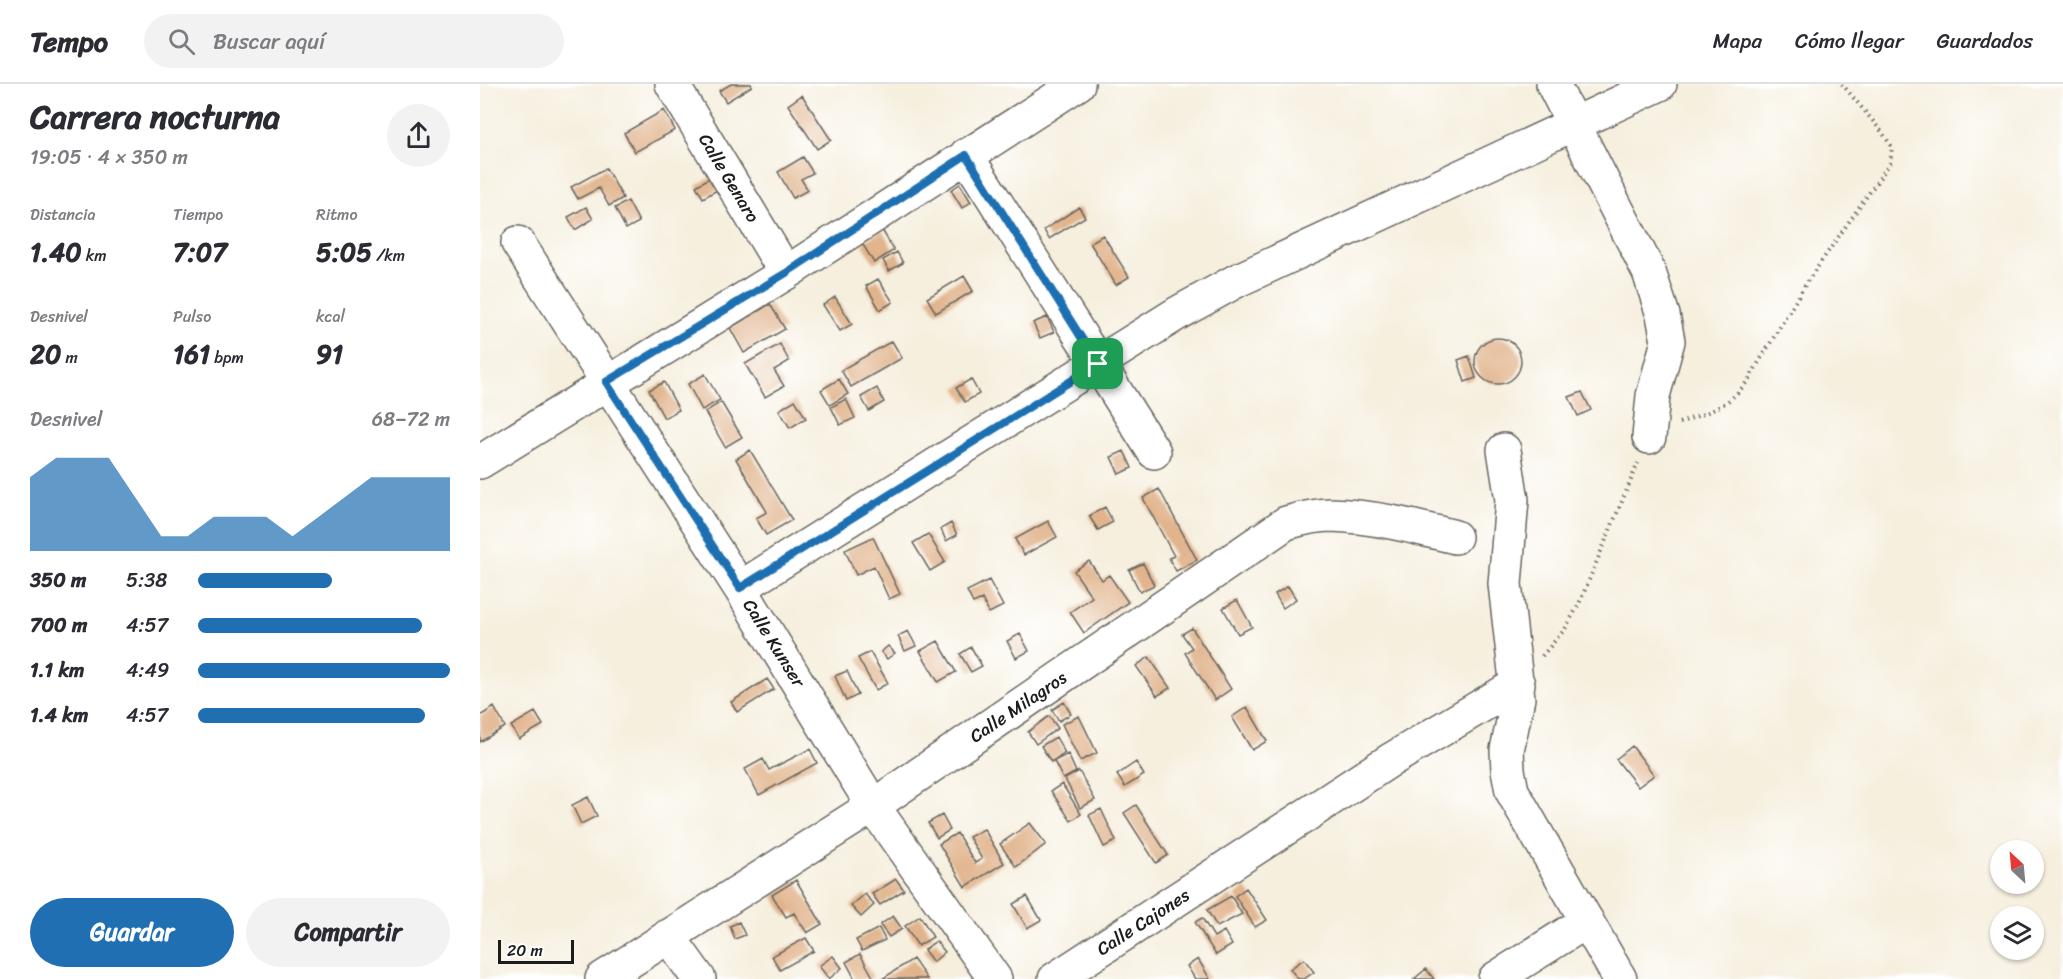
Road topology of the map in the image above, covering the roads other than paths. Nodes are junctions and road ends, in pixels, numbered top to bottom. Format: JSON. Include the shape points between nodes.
{"nodes":[{"id":1,"x":672,"y":84,"type":"edge"},
{"id":2,"x":1553,"y":84,"type":"edge"},
{"id":3,"x":1660,"y":84,"type":"edge"},
{"id":4,"x":1073,"y":86,"type":"edge"},
{"id":5,"x":1573,"y":123,"type":"junction"},
{"id":6,"x":966,"y":155,"type":"junction"},
{"id":7,"x":518,"y":243,"type":"dead end"},
{"id":8,"x":786,"y":273,"type":"junction"},
{"id":9,"x":1098,"y":364,"type":"junction"},
{"id":10,"x":606,"y":382,"type":"junction"},
{"id":11,"x":1649,"y":437,"type":"road end"},
{"id":12,"x":1504,"y":450,"type":"dead end"},
{"id":13,"x":1154,"y":452,"type":"dead end"},
{"id":14,"x":480,"y":462,"type":"edge"},
{"id":15,"x":1455,"y":537,"type":"dead end"},
{"id":16,"x":740,"y":588,"type":"junction"},
{"id":17,"x":1518,"y":684,"type":"junction"},
{"id":18,"x":873,"y":806,"type":"junction"},
{"id":19,"x":1587,"y":921,"type":"junction"},
{"id":20,"x":668,"y":936,"type":"junction"},
{"id":21,"x":602,"y":979,"type":"edge"},
{"id":22,"x":699,"y":979,"type":"edge"},
{"id":23,"x":995,"y":979,"type":"edge"},
{"id":24,"x":1055,"y":979,"type":"edge"},
{"id":25,"x":1496,"y":979,"type":"edge"},
{"id":26,"x":1620,"y":979,"type":"edge"}],
"edges":[{"from":1,"to":8,"type":"street","name":"Calle Genaro"},
{"from":2,"to":5,"type":"street"},
{"from":3,"to":5,"type":"street"},
{"from":4,"to":6,"type":"street"},
{"from":5,"to":9,"type":"street","via":[[1236,281]]},
{"from":5,"to":11,"type":"street","via":[[1649,272],[1663,315],[1668,341],[1653,396]]},
{"from":6,"to":8,"type":"street"},
{"from":6,"to":9,"type":"street"},
{"from":7,"to":10,"type":"street","name":"Calle Kunser"},
{"from":8,"to":10,"type":"street"},
{"from":9,"to":13,"type":"street"},
{"from":9,"to":16,"type":"street"},
{"from":10,"to":14,"type":"street"},
{"from":10,"to":16,"type":"street","name":"Calle Kunser"},
{"from":12,"to":17,"type":"street","via":[[1512,500],[1505,584]]},
{"from":15,"to":18,"type":"street","name":"Calle Milagros","via":[[1330,515],[1286,523]]},
{"from":16,"to":18,"type":"street","name":"Calle Kunser"},
{"from":17,"to":19,"type":"street","via":[[1507,750],[1512,791]]},
{"from":17,"to":24,"type":"street","name":"Calle Cajones","via":[[1389,761]]},
{"from":18,"to":20,"type":"street","name":"Calle Milagros"},
{"from":18,"to":23,"type":"street","name":"Calle Kunser"},
{"from":19,"to":25,"type":"street"},
{"from":19,"to":26,"type":"street"},
{"from":20,"to":21,"type":"street","name":"Calle Milagros"},
{"from":20,"to":22,"type":"street"}]}
